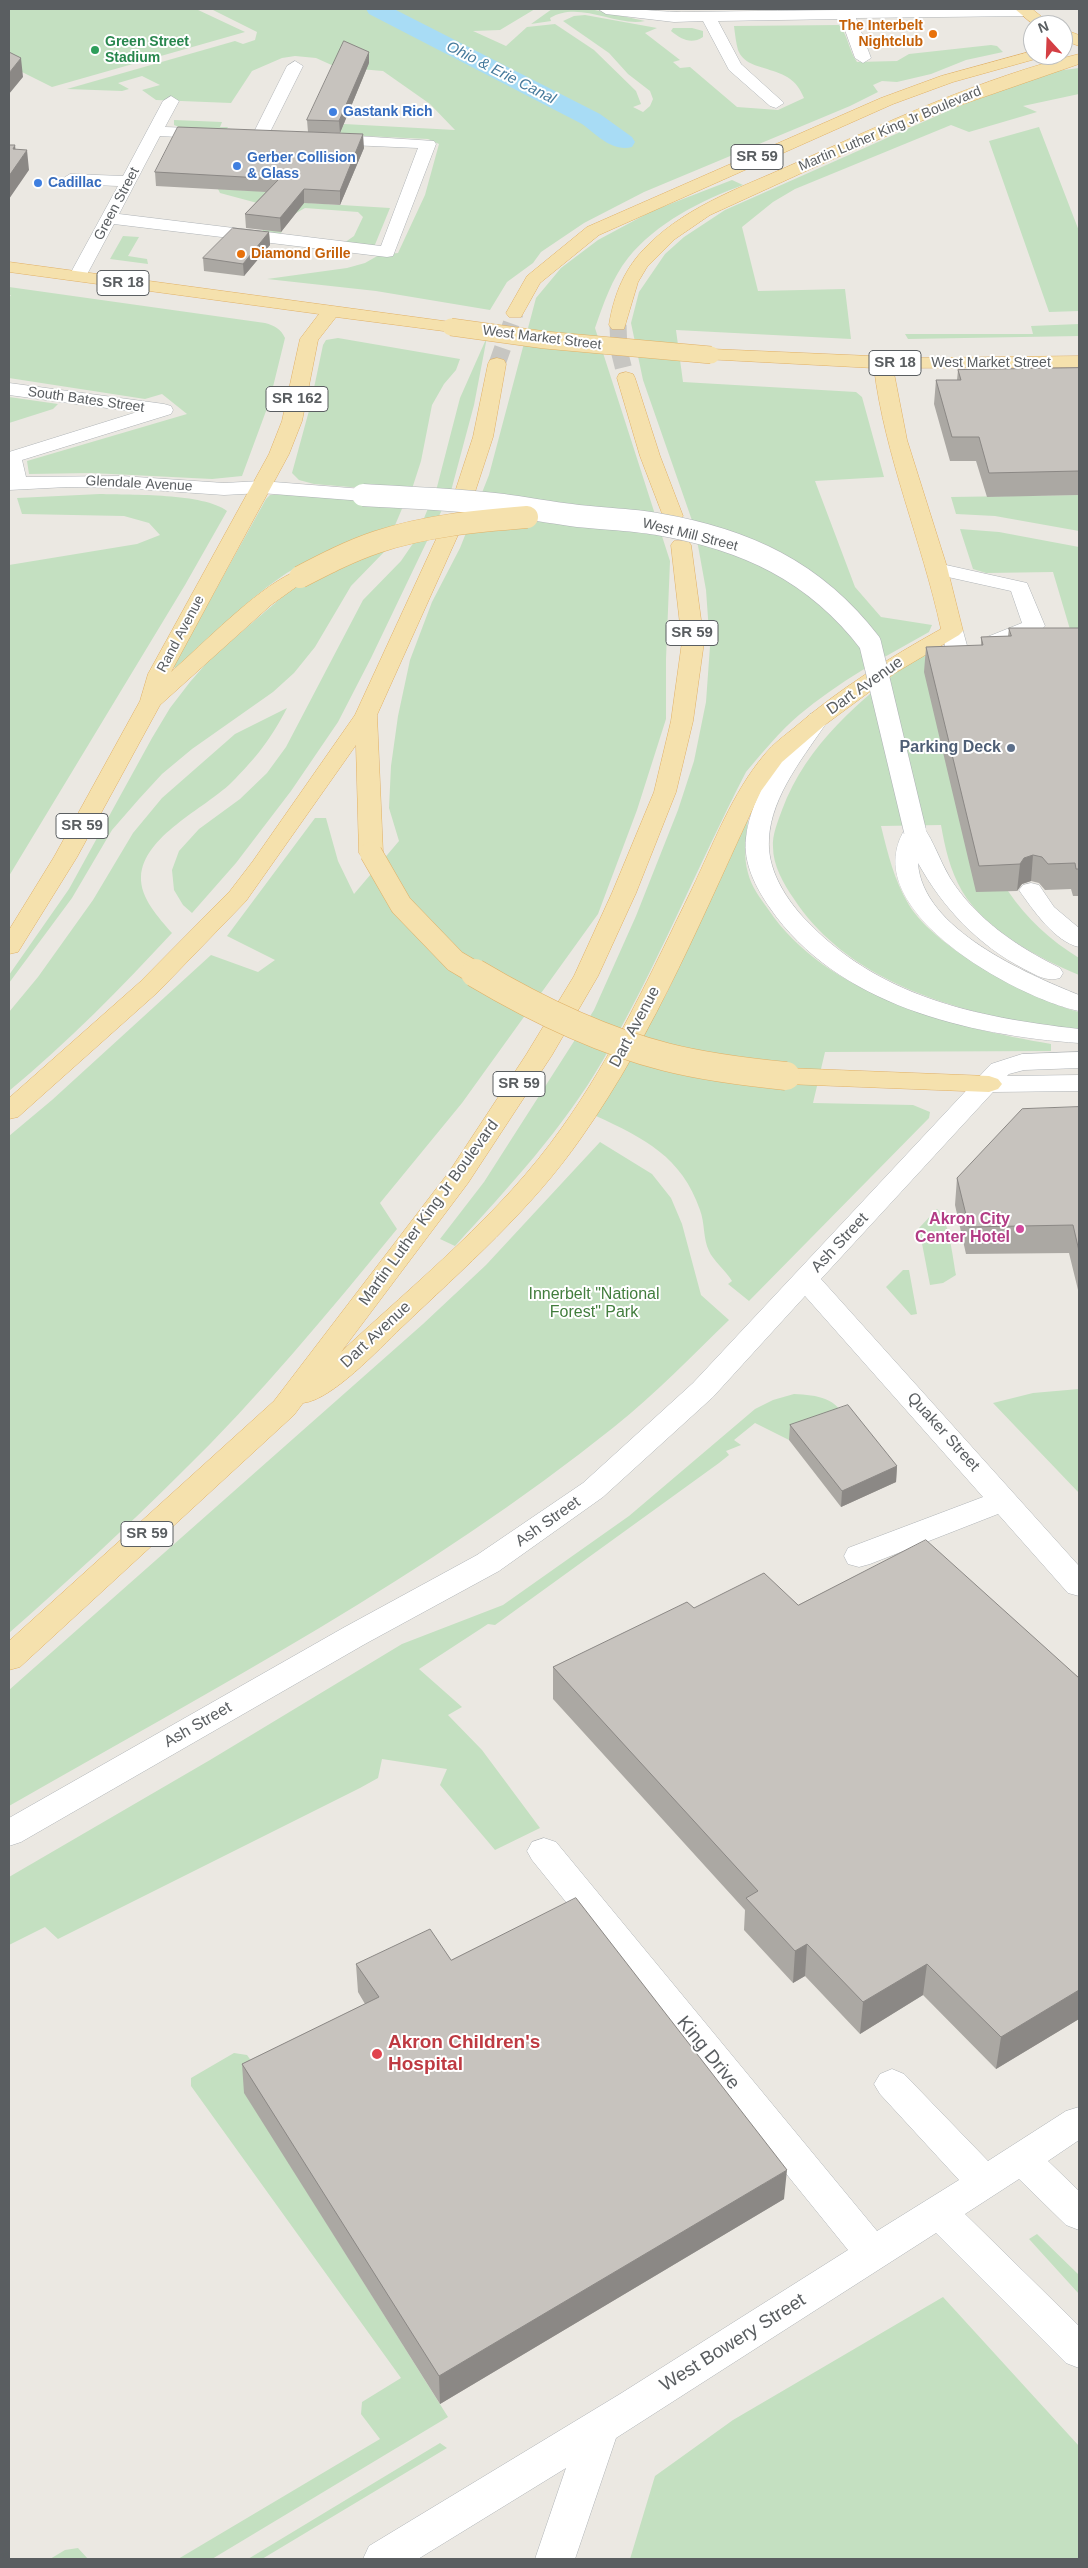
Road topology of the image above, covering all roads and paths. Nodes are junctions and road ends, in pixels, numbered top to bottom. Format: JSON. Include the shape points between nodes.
{"nodes":[{"id":1,"x":606,"y":9,"type":"edge"},
{"id":2,"x":1023,"y":10,"type":"edge"},
{"id":3,"x":844,"y":12,"type":"edge"},
{"id":4,"x":708,"y":17,"type":"junction"},
{"id":5,"x":863,"y":58,"type":"dead end"},
{"id":6,"x":1023,"y":58,"type":"edge"},
{"id":7,"x":1079,"y":59,"type":"edge"},
{"id":8,"x":295,"y":66,"type":"dead end"},
{"id":9,"x":172,"y":101,"type":"dead end"},
{"id":10,"x":776,"y":103,"type":"dead end"},
{"id":11,"x":156,"y":131,"type":"junction"},
{"id":12,"x":260,"y":136,"type":"junction"},
{"id":13,"x":280,"y":137,"type":"edge"},
{"id":14,"x":310,"y":138,"type":"edge"},
{"id":15,"x":70,"y":179,"type":"dead end"},
{"id":16,"x":130,"y":181,"type":"junction"},
{"id":17,"x":110,"y":218,"type":"junction"},
{"id":18,"x":9,"y":267,"type":"edge"},
{"id":19,"x":78,"y":276,"type":"junction"},
{"id":20,"x":330,"y":312,"type":"junction"},
{"id":21,"x":515,"y":313,"type":"tunnel mouth"},
{"id":22,"x":618,"y":324,"type":"tunnel mouth"},
{"id":23,"x":1079,"y":362,"type":"edge"},
{"id":24,"x":883,"y":363,"type":"junction"},
{"id":25,"x":498,"y":364,"type":"tunnel mouth"},
{"id":26,"x":626,"y":378,"type":"tunnel mouth"},
{"id":27,"x":9,"y":389,"type":"edge"},
{"id":28,"x":164,"y":410,"type":"joint"},
{"id":29,"x":13,"y":484,"type":"edge"},
{"id":30,"x":261,"y":487,"type":"junction"},
{"id":31,"x":464,"y":495,"type":"dead end"},
{"id":32,"x":573,"y":515,"type":"junction"},
{"id":33,"x":673,"y":516,"type":"dead end"},
{"id":34,"x":448,"y":535,"type":"dead end"},
{"id":35,"x":681,"y":545,"type":"dead end"},
{"id":36,"x":937,"y":569,"type":"junction"},
{"id":37,"x":952,"y":630,"type":"junction"},
{"id":38,"x":151,"y":701,"type":"junction"},
{"id":39,"x":366,"y":715,"type":"junction"},
{"id":40,"x":818,"y":719,"type":"junction"},
{"id":41,"x":915,"y":831,"type":"junction"},
{"id":42,"x":1031,"y":890,"type":"edge"},
{"id":43,"x":1079,"y":940,"type":"edge"},
{"id":44,"x":9,"y":947,"type":"edge"},
{"id":45,"x":1079,"y":986,"type":"edge"},
{"id":46,"x":1079,"y":1004,"type":"edge"},
{"id":47,"x":1079,"y":1036,"type":"edge"},
{"id":48,"x":1079,"y":1060,"type":"edge"},
{"id":49,"x":1079,"y":1083,"type":"edge"},
{"id":50,"x":988,"y":1084,"type":"junction"},
{"id":51,"x":9,"y":1111,"type":"edge"},
{"id":52,"x":806,"y":1280,"type":"junction"},
{"id":53,"x":284,"y":1408,"type":"junction"},
{"id":54,"x":1004,"y":1500,"type":"junction"},
{"id":55,"x":859,"y":1556,"type":"dead end"},
{"id":56,"x":1079,"y":1585,"type":"edge"},
{"id":57,"x":9,"y":1659,"type":"edge"},
{"id":58,"x":9,"y":1833,"type":"edge"},
{"id":59,"x":544,"y":1851,"type":"dead end"},
{"id":60,"x":892,"y":2084,"type":"dead end"},
{"id":61,"x":1079,"y":2122,"type":"edge"},
{"id":62,"x":1022,"y":2159,"type":"junction"},
{"id":63,"x":984,"y":2182,"type":"junction"},
{"id":64,"x":939,"y":2212,"type":"junction"},
{"id":65,"x":1079,"y":2214,"type":"edge"},
{"id":66,"x":874,"y":2254,"type":"junction"},
{"id":67,"x":1079,"y":2351,"type":"edge"},
{"id":68,"x":600,"y":2427,"type":"junction"},
{"id":69,"x":384,"y":2559,"type":"edge"},
{"id":70,"x":556,"y":2559,"type":"edge"}],
"edges":[{"from":1,"to":4,"type":"street","via":[[656,16]]},
{"from":2,"to":3,"type":"street"},
{"from":3,"to":4,"type":"street"},
{"from":3,"to":5,"type":"street"},
{"from":4,"to":10,"type":"street","via":[[735,66]]},
{"from":6,"to":21,"type":"main road","name":"Martin Luther King Jr Boulevard","number":"SR 59","via":[[887,101],[593,231],[533,280]]},
{"from":7,"to":22,"type":"main road","name":"Martin Luther King Jr Boulevard","number":"SR 59","via":[[954,100],[700,214],[670,234],[630,276],[620,304]]},
{"from":8,"to":12,"type":"street"},
{"from":9,"to":11,"type":"street","name":"Green Street"},
{"from":11,"to":12,"type":"street"},
{"from":11,"to":16,"type":"street","name":"Green Street"},
{"from":12,"to":13,"type":"street"},
{"from":14,"to":17,"type":"street","via":[[428,144],[386,252]]},
{"from":15,"to":16,"type":"street"},
{"from":16,"to":17,"type":"street","name":"Green Street"},
{"from":17,"to":19,"type":"street","name":"Green Street"},
{"from":18,"to":19,"type":"main road","name":"West Market Street","number":"SR 18"},
{"from":19,"to":20,"type":"main road","name":"West Market Street","number":"SR 18"},
{"from":20,"to":24,"type":"main road","name":"West Market Street","number":"SR 18","bridge":true,"via":[[545,340],[711,355]]},
{"from":20,"to":30,"type":"main road","name":"Rand Avenue","number":"SR 162","via":[[309,339],[292,420]]},
{"from":23,"to":24,"type":"main road","name":"West Market Street","number":"SR 18"},
{"from":24,"to":36,"type":"main road","via":[[886,394]]},
{"from":25,"to":31,"type":"main road","via":[[483,437]]},
{"from":26,"to":33,"type":"main road"},
{"from":27,"to":28,"type":"street","name":"South Bates Street"},
{"from":28,"to":29,"type":"street","name":"Glendale Avenue","via":[[12,457]]},
{"from":29,"to":30,"type":"street","name":"Glendale Avenue","via":[[66,481],[224,489]]},
{"from":30,"to":32,"type":"street","name":"West Mill Street","bridge":true,"via":[[504,506]]},
{"from":30,"to":38,"type":"main road","name":"Rand Avenue","via":[[159,674]]},
{"from":32,"to":38,"type":"main road","bridge":true,"via":[[430,528],[349,553],[300,577],[264,602]]},
{"from":32,"to":41,"type":"street","name":"West Mill Street","bridge":true,"via":[[658,524],[722,540],[788,569],[820,588],[840,605],[870,643]]},
{"from":34,"to":39,"type":"main road"},
{"from":35,"to":53,"type":"main road","name":"Martin Luther King Jr Boulevard","number":"SR 59","via":[[693,642],[682,721],[665,792],[590,968],[539,1055],[459,1176]]},
{"from":36,"to":37,"type":"main road"},
{"from":36,"to":37,"type":"street","via":[[1020,587],[1034,626],[960,663]]},
{"from":37,"to":40,"type":"main road","name":"Dart Avenue","via":[[887,668]]},
{"from":38,"to":44,"type":"main road","name":"Rand Avenue","number":"SR 59","via":[[58,870]]},
{"from":39,"to":50,"type":"main road","bridge":true,"via":[[371,853],[402,905],[455,961],[521,1000],[591,1031],[666,1057],[734,1071],[786,1076]]},
{"from":39,"to":51,"type":"main road","via":[[238,896],[149,987]]},
{"from":40,"to":47,"type":"street","via":[[776,785],[757,838],[761,871],[772,895],[790,918],[808,938],[850,970],[929,1007],[988,1024]]},
{"from":40,"to":53,"type":"main road","name":"Dart Avenue","via":[[774,758],[750,791],[655,990],[616,1063],[571,1134],[531,1185],[479,1238],[337,1372]]},
{"from":41,"to":45,"type":"street","name":"West Mill Street","via":[[938,880],[983,932],[1010,952]]},
{"from":41,"to":46,"type":"street","via":[[906,866],[915,892],[934,920],[1003,971]]},
{"from":42,"to":43,"type":"street","via":[[1046,912]]},
{"from":48,"to":50,"type":"street","name":"Ash Street","via":[[1022,1062],[1000,1069]]},
{"from":49,"to":50,"type":"street"},
{"from":50,"to":52,"type":"street","name":"Ash Street"},
{"from":52,"to":54,"type":"street","name":"Quaker Street"},
{"from":52,"to":58,"type":"street","name":"Ash Street","via":[[703,1390],[600,1483],[500,1555]]},
{"from":53,"to":57,"type":"main road","name":"Martin Luther King Jr Boulevard","number":"SR 59"},
{"from":54,"to":55,"type":"street"},
{"from":54,"to":56,"type":"street","name":"Quaker Street"},
{"from":59,"to":66,"type":"street","name":"King Drive"},
{"from":60,"to":63,"type":"street"},
{"from":61,"to":62,"type":"street","name":"West Bowery Street"},
{"from":62,"to":63,"type":"street","name":"West Bowery Street"},
{"from":62,"to":65,"type":"street"},
{"from":63,"to":64,"type":"street","name":"West Bowery Street"},
{"from":64,"to":66,"type":"street","name":"West Bowery Street"},
{"from":64,"to":67,"type":"street"},
{"from":66,"to":68,"type":"street","name":"West Bowery Street"},
{"from":68,"to":69,"type":"street","name":"West Bowery Street"},
{"from":68,"to":70,"type":"street"}]}
